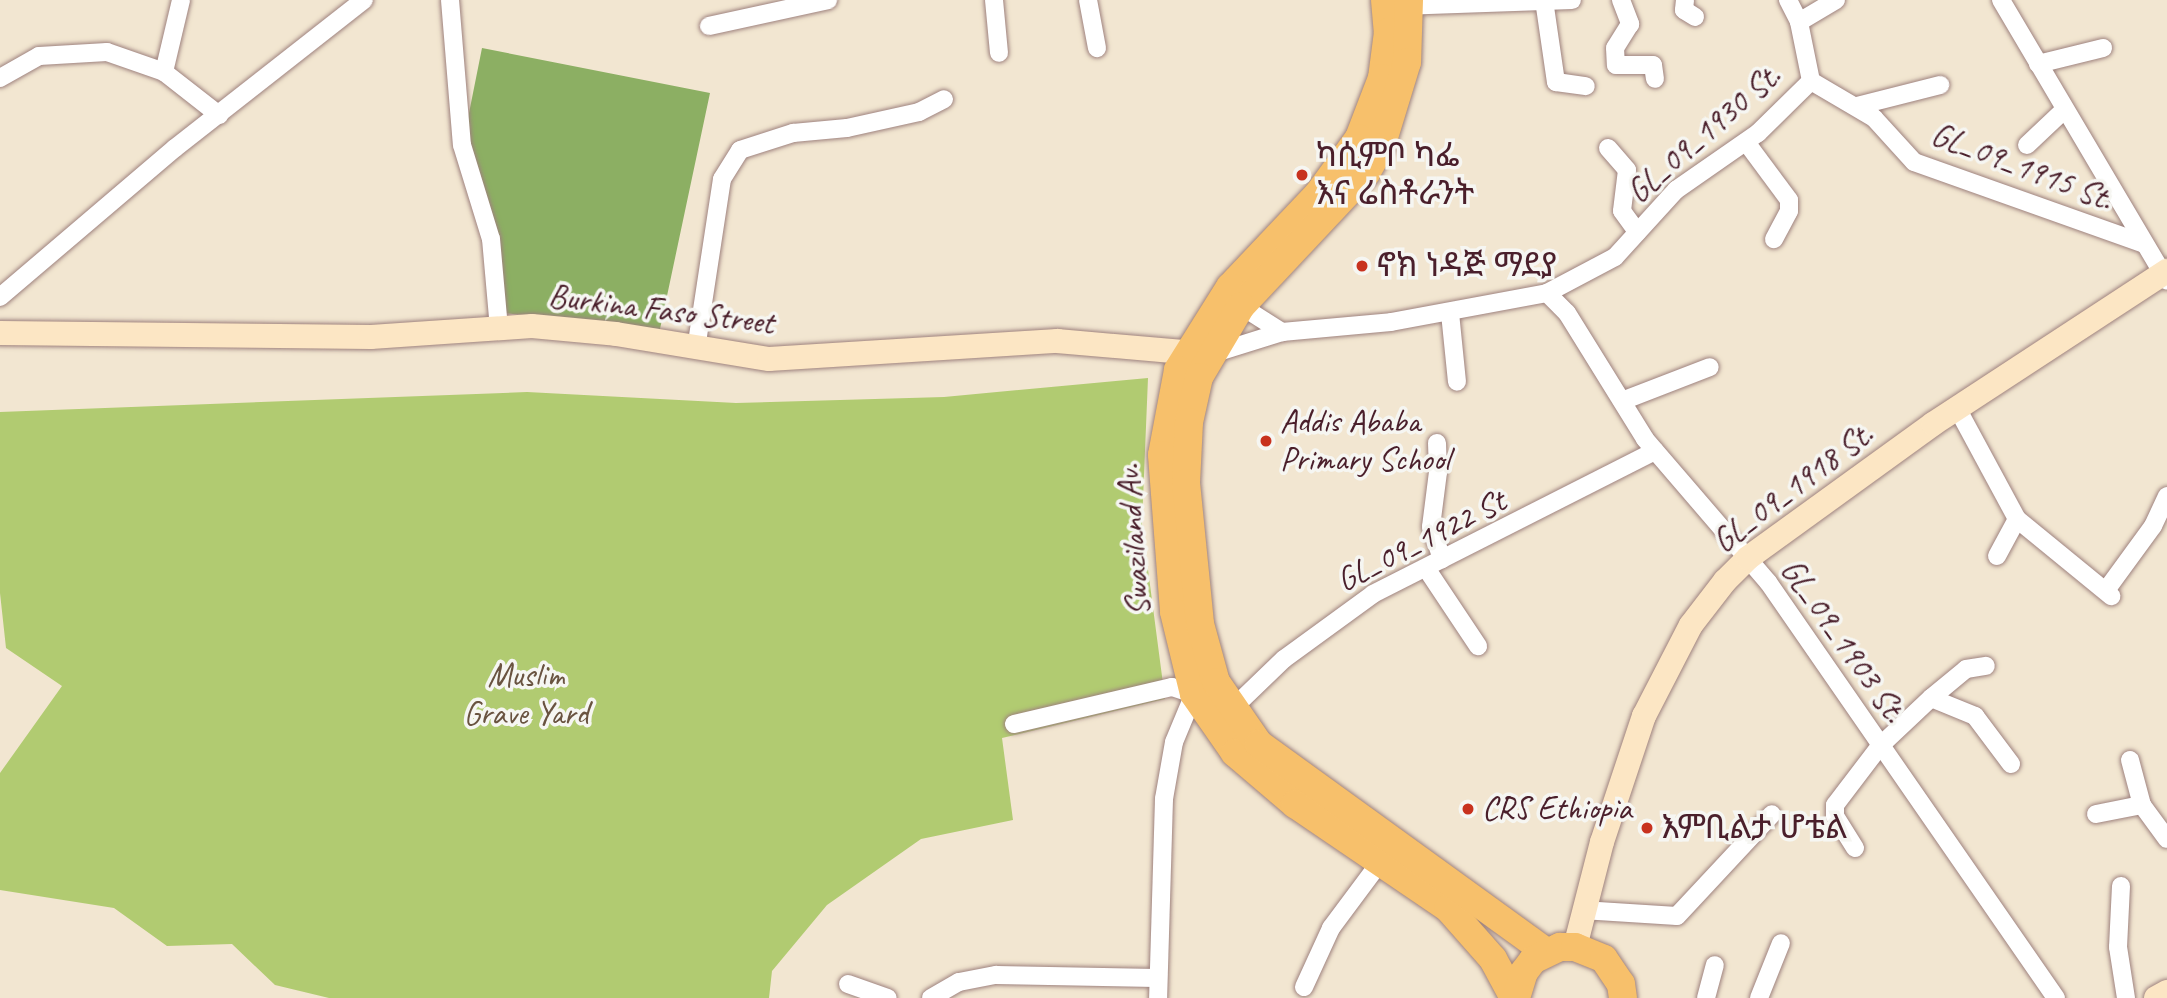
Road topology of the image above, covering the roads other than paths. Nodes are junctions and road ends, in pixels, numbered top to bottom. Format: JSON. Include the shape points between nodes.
{"nodes":[{"id":1,"x":181,"y":0,"type":"edge"},
{"id":2,"x":364,"y":0,"type":"edge"},
{"id":3,"x":450,"y":0,"type":"edge"},
{"id":4,"x":828,"y":0,"type":"edge"},
{"id":5,"x":994,"y":0,"type":"edge"},
{"id":6,"x":1088,"y":0,"type":"edge"},
{"id":7,"x":1572,"y":0,"type":"edge"},
{"id":8,"x":1621,"y":0,"type":"edge"},
{"id":9,"x":1685,"y":0,"type":"edge"},
{"id":10,"x":1788,"y":0,"type":"edge"},
{"id":11,"x":1836,"y":0,"type":"edge"},
{"id":12,"x":2001,"y":0,"type":"edge"},
{"id":13,"x":1544,"y":1,"type":"edge"},
{"id":14,"x":1398,"y":3,"type":"edge"},
{"id":15,"x":1695,"y":17,"type":"dead end"},
{"id":16,"x":1799,"y":22,"type":"junction"},
{"id":17,"x":709,"y":26,"type":"dead end"},
{"id":18,"x":1097,"y":48,"type":"dead end"},
{"id":19,"x":2103,"y":48,"type":"dead end"},
{"id":20,"x":999,"y":53,"type":"dead end"},
{"id":21,"x":2038,"y":64,"type":"junction"},
{"id":22,"x":164,"y":72,"type":"junction"},
{"id":23,"x":0,"y":78,"type":"edge"},
{"id":24,"x":1655,"y":79,"type":"dead end"},
{"id":25,"x":1811,"y":81,"type":"junction"},
{"id":26,"x":1940,"y":85,"type":"dead end"},
{"id":27,"x":1586,"y":86,"type":"dead end"},
{"id":28,"x":944,"y":99,"type":"dead end"},
{"id":29,"x":1857,"y":106,"type":"junction"},
{"id":30,"x":2064,"y":110,"type":"junction"},
{"id":31,"x":219,"y":115,"type":"junction"},
{"id":32,"x":1746,"y":142,"type":"junction"},
{"id":33,"x":2027,"y":145,"type":"dead end"},
{"id":34,"x":1608,"y":148,"type":"dead end"},
{"id":35,"x":1637,"y":232,"type":"junction"},
{"id":36,"x":1774,"y":239,"type":"dead end"},
{"id":37,"x":2144,"y":244,"type":"junction"},
{"id":38,"x":2166,"y":276,"type":"edge"},
{"id":39,"x":1547,"y":293,"type":"junction"},
{"id":40,"x":0,"y":297,"type":"edge"},
{"id":41,"x":1241,"y":306,"type":"junction"},
{"id":42,"x":1450,"y":313,"type":"junction"},
{"id":43,"x":499,"y":329,"type":"junction"},
{"id":44,"x":1282,"y":332,"type":"junction"},
{"id":45,"x":0,"y":333,"type":"edge"},
{"id":46,"x":696,"y":349,"type":"junction"},
{"id":47,"x":1198,"y":353,"type":"junction"},
{"id":48,"x":1710,"y":367,"type":"dead end"},
{"id":49,"x":1457,"y":382,"type":"dead end"},
{"id":50,"x":1622,"y":401,"type":"junction"},
{"id":51,"x":1957,"y":408,"type":"junction"},
{"id":52,"x":1437,"y":443,"type":"dead end"},
{"id":53,"x":1655,"y":451,"type":"junction"},
{"id":54,"x":2167,"y":496,"type":"edge"},
{"id":55,"x":2017,"y":519,"type":"junction"},
{"id":56,"x":1997,"y":556,"type":"dead end"},
{"id":57,"x":1748,"y":558,"type":"junction"},
{"id":58,"x":1442,"y":559,"type":"junction"},
{"id":59,"x":1426,"y":568,"type":"junction"},
{"id":60,"x":1478,"y":646,"type":"dead end"},
{"id":61,"x":1986,"y":666,"type":"dead end"},
{"id":62,"x":1194,"y":694,"type":"junction"},
{"id":63,"x":1931,"y":698,"type":"junction"},
{"id":64,"x":1232,"y":709,"type":"junction"},
{"id":65,"x":1014,"y":724,"type":"dead end"},
{"id":66,"x":1880,"y":746,"type":"junction"},
{"id":67,"x":2130,"y":760,"type":"dead end"},
{"id":68,"x":2011,"y":764,"type":"dead end"},
{"id":69,"x":2142,"y":805,"type":"junction"},
{"id":70,"x":1772,"y":814,"type":"dead end"},
{"id":71,"x":2096,"y":814,"type":"dead end"},
{"id":72,"x":2167,"y":839,"type":"edge"},
{"id":73,"x":1855,"y":848,"type":"dead end"},
{"id":74,"x":1381,"y":861,"type":"junction"},
{"id":75,"x":2121,"y":886,"type":"dead end"},
{"id":76,"x":1582,"y":910,"type":"junction"},
{"id":77,"x":1781,"y":943,"type":"dead end"},
{"id":78,"x":1576,"y":947,"type":"junction"},
{"id":79,"x":1546,"y":952,"type":"junction"},
{"id":80,"x":1715,"y":965,"type":"dead end"},
{"id":81,"x":1156,"y":978,"type":"junction"},
{"id":82,"x":849,"y":984,"type":"dead end"},
{"id":83,"x":1304,"y":986,"type":"dead end"},
{"id":84,"x":2167,"y":992,"type":"edge"},
{"id":85,"x":1625,"y":993,"type":"edge"},
{"id":86,"x":888,"y":998,"type":"edge"},
{"id":87,"x":931,"y":998,"type":"edge"},
{"id":88,"x":1158,"y":998,"type":"edge"},
{"id":89,"x":1515,"y":998,"type":"edge"},
{"id":90,"x":1706,"y":998,"type":"edge"},
{"id":91,"x":1759,"y":998,"type":"edge"},
{"id":92,"x":2056,"y":998,"type":"edge"},
{"id":93,"x":2126,"y":998,"type":"edge"},
{"id":94,"x":2156,"y":998,"type":"edge"}],
"edges":[{"from":1,"to":22,"type":"street"},
{"from":2,"to":31,"type":"street"},
{"from":3,"to":43,"type":"street","via":[[462,145],[491,239]]},
{"from":4,"to":17,"type":"street"},
{"from":5,"to":20,"type":"street"},
{"from":6,"to":18,"type":"street"},
{"from":7,"to":13,"type":"street"},
{"from":8,"to":24,"type":"street","via":[[1630,24],[1615,48],[1616,65],[1653,65]]},
{"from":9,"to":15,"type":"street","via":[[1684,10]]},
{"from":10,"to":16,"type":"street"},
{"from":11,"to":16,"type":"street"},
{"from":12,"to":21,"type":"street"},
{"from":13,"to":14,"type":"street"},
{"from":13,"to":27,"type":"street","via":[[1556,82]]},
{"from":14,"to":41,"type":"main road","name":"Swaziland Av.","via":[[1405,72],[1381,147],[1366,173]]},
{"from":14,"to":47,"type":"main road","name":"Swaziland Av.","via":[[1382,78],[1359,138],[1319,193],[1230,287]]},
{"from":16,"to":25,"type":"street"},
{"from":19,"to":21,"type":"street"},
{"from":21,"to":30,"type":"street"},
{"from":22,"to":23,"type":"street","via":[[107,52],[76,51],[39,56]]},
{"from":22,"to":31,"type":"street"},
{"from":25,"to":29,"type":"street","name":"GL_09_1915 St."},
{"from":25,"to":32,"type":"street","name":"GL_09_1930 St."},
{"from":26,"to":29,"type":"street","name":"GL_09_1915 St."},
{"from":28,"to":46,"type":"street","via":[[919,112],[847,128],[793,133],[740,150],[722,179]]},
{"from":29,"to":37,"type":"street","name":"GL_09_1915 St.","via":[[1920,166]]},
{"from":30,"to":33,"type":"street"},
{"from":30,"to":37,"type":"street"},
{"from":31,"to":40,"type":"street"},
{"from":32,"to":35,"type":"street","name":"GL_09_1930 St.","via":[[1676,190]]},
{"from":32,"to":36,"type":"street","via":[[1789,200],[1789,211]]},
{"from":34,"to":35,"type":"street","name":"GL_09_1930 St.","via":[[1627,170],[1622,211]]},
{"from":35,"to":39,"type":"street","name":"GL_09_1930 St.","via":[[1596,269]]},
{"from":37,"to":38,"type":"street"},
{"from":38,"to":51,"type":"main road","name":"GL_09_1918 St."},
{"from":39,"to":42,"type":"street","name":"GL_09_1930 St."},
{"from":39,"to":50,"type":"street","name":"GL_09_1903 St.","via":[[1567,313]]},
{"from":41,"to":44,"type":"street"},
{"from":41,"to":47,"type":"main road","name":"Swaziland Av."},
{"from":42,"to":44,"type":"street","name":"GL_09_1930 St."},
{"from":42,"to":49,"type":"street"},
{"from":43,"to":45,"type":"main road","name":"Burkina Faso Street","via":[[370,337]]},
{"from":43,"to":46,"type":"main road","name":"Burkina Faso Street","via":[[592,330]]},
{"from":44,"to":47,"type":"street","name":"GL_09_1930 St."},
{"from":46,"to":47,"type":"main road","name":"Burkina Faso Street","via":[[798,360],[1057,341]]},
{"from":47,"to":62,"type":"main road","name":"Swaziland Av.","via":[[1166,413],[1161,485],[1177,632]]},
{"from":47,"to":64,"type":"main road","name":"Swaziland Av.","via":[[1186,483],[1204,648]]},
{"from":48,"to":50,"type":"street"},
{"from":50,"to":53,"type":"street","name":"GL_09_1903 St."},
{"from":51,"to":55,"type":"street"},
{"from":51,"to":57,"type":"main road","name":"GL_09_1918 St."},
{"from":52,"to":58,"type":"street","via":[[1431,527]]},
{"from":53,"to":57,"type":"street","name":"GL_09_1903 St."},
{"from":53,"to":58,"type":"street","name":"GL_09_1922 St"},
{"from":54,"to":55,"type":"street","via":[[2109,592]]},
{"from":55,"to":56,"type":"street"},
{"from":57,"to":66,"type":"street","name":"GL_09_1903 St."},
{"from":57,"to":76,"type":"main road","name":"GL_09_1918 St.","via":[[1709,600],[1656,688]]},
{"from":58,"to":59,"type":"street","name":"GL_09_1922 St"},
{"from":59,"to":60,"type":"street"},
{"from":59,"to":64,"type":"street","name":"GL_09_1922 St","via":[[1349,608],[1261,678]]},
{"from":61,"to":63,"type":"street","via":[[1966,669]]},
{"from":62,"to":65,"type":"street","via":[[1172,687]]},
{"from":62,"to":74,"type":"main road","name":"Swaziland Av.","via":[[1220,734],[1256,773]]},
{"from":62,"to":81,"type":"street","via":[[1174,742],[1164,799]]},
{"from":63,"to":66,"type":"street"},
{"from":63,"to":68,"type":"street","via":[[1975,716]]},
{"from":64,"to":79,"type":"main road","name":"Swaziland Av.","via":[[1273,757]]},
{"from":66,"to":73,"type":"street","via":[[1834,810]]},
{"from":66,"to":92,"type":"street","name":"GL_09_1903 St."},
{"from":67,"to":69,"type":"street"},
{"from":69,"to":71,"type":"street"},
{"from":69,"to":72,"type":"street"},
{"from":70,"to":76,"type":"street","via":[[1677,916]]},
{"from":74,"to":83,"type":"street","via":[[1331,928]]},
{"from":74,"to":89,"type":"main road","name":"Swaziland Av.","via":[[1463,922],[1493,959]]},
{"from":75,"to":93,"type":"street","via":[[2118,947]]},
{"from":76,"to":78,"type":"main road","name":"GL_09_1918 St."},
{"from":77,"to":91,"type":"street"},
{"from":78,"to":79,"type":"main road"},
{"from":78,"to":85,"type":"main road","via":[[1604,959]]},
{"from":79,"to":89,"type":"main road","via":[[1524,972]]},
{"from":80,"to":90,"type":"street"},
{"from":81,"to":87,"type":"street","via":[[996,975],[959,982]]},
{"from":81,"to":88,"type":"street"},
{"from":82,"to":86,"type":"street"},
{"from":84,"to":94,"type":"main road"}]}
